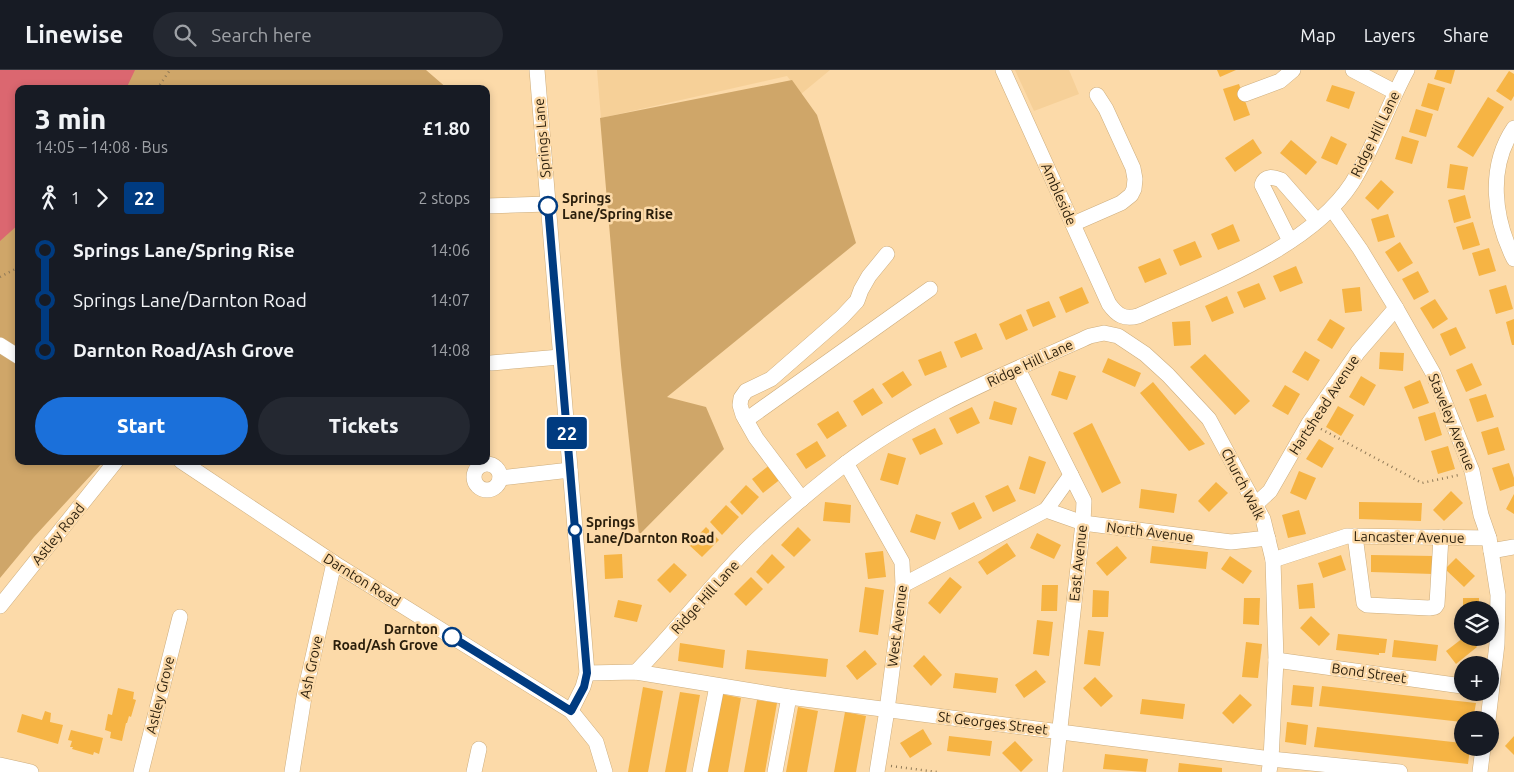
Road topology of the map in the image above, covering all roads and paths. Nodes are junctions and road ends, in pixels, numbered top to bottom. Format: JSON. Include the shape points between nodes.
{"nodes":[{"id":1,"x":170,"y":70,"type":"edge"},
{"id":2,"x":537,"y":70,"type":"edge"},
{"id":3,"x":1003,"y":70,"type":"edge"},
{"id":4,"x":1293,"y":70,"type":"edge"},
{"id":5,"x":1353,"y":70,"type":"edge"},
{"id":6,"x":1407,"y":70,"type":"edge"},
{"id":7,"x":160,"y":85,"type":"edge"},
{"id":8,"x":1395,"y":92,"type":"junction"},
{"id":9,"x":1245,"y":94,"type":"dead end"},
{"id":10,"x":1097,"y":95,"type":"dead end"},
{"id":11,"x":1514,"y":128,"type":"edge"},
{"id":12,"x":548,"y":204,"type":"junction"},
{"id":13,"x":490,"y":206,"type":"edge"},
{"id":14,"x":1332,"y":209,"type":"junction"},
{"id":15,"x":1317,"y":221,"type":"junction"},
{"id":16,"x":1073,"y":224,"type":"junction"},
{"id":17,"x":1290,"y":241,"type":"junction"},
{"id":18,"x":887,"y":254,"type":"dead end"},
{"id":19,"x":1514,"y":260,"type":"edge"},
{"id":20,"x":15,"y":269,"type":"edge"},
{"id":21,"x":0,"y":277,"type":"edge"},
{"id":22,"x":930,"y":289,"type":"dead end"},
{"id":23,"x":1396,"y":308,"type":"junction"},
{"id":24,"x":1119,"y":315,"type":"junction"},
{"id":25,"x":1110,"y":334,"type":"junction"},
{"id":26,"x":0,"y":345,"type":"edge"},
{"id":27,"x":15,"y":354,"type":"edge"},
{"id":28,"x":560,"y":356,"type":"junction"},
{"id":29,"x":490,"y":363,"type":"edge"},
{"id":30,"x":1018,"y":369,"type":"junction"},
{"id":31,"x":746,"y":420,"type":"junction"},
{"id":32,"x":1309,"y":422,"type":"junction"},
{"id":33,"x":846,"y":463,"type":"junction"},
{"id":34,"x":113,"y":465,"type":"edge"},
{"id":35,"x":187,"y":465,"type":"edge"},
{"id":36,"x":570,"y":470,"type":"junction"},
{"id":37,"x":1472,"y":471,"type":"junction"},
{"id":38,"x":1071,"y":475,"type":"junction"},
{"id":39,"x":500,"y":478,"type":"dead end"},
{"id":40,"x":802,"y":499,"type":"junction"},
{"id":41,"x":1256,"y":504,"type":"junction"},
{"id":42,"x":1046,"y":510,"type":"junction"},
{"id":43,"x":1083,"y":523,"type":"junction"},
{"id":44,"x":1355,"y":536,"type":"junction"},
{"id":45,"x":1440,"y":537,"type":"junction"},
{"id":46,"x":1268,"y":538,"type":"junction"},
{"id":47,"x":1490,"y":544,"type":"junction"},
{"id":48,"x":1514,"y":547,"type":"edge"},
{"id":49,"x":1273,"y":560,"type":"junction"},
{"id":50,"x":334,"y":563,"type":"junction"},
{"id":51,"x":904,"y":585,"type":"junction"},
{"id":52,"x":0,"y":606,"type":"edge"},
{"id":53,"x":180,"y":617,"type":"dead end"},
{"id":54,"x":1495,"y":656,"type":"edge"},
{"id":55,"x":1276,"y":660,"type":"junction"},
{"id":56,"x":636,"y":672,"type":"junction"},
{"id":57,"x":587,"y":673,"type":"junction"},
{"id":58,"x":1454,"y":685,"type":"edge"},
{"id":59,"x":717,"y":686,"type":"junction"},
{"id":60,"x":789,"y":698,"type":"junction"},
{"id":61,"x":887,"y":710,"type":"junction"},
{"id":62,"x":571,"y":711,"type":"junction"},
{"id":63,"x":1060,"y":732,"type":"junction"},
{"id":64,"x":478,"y":749,"type":"dead end"},
{"id":65,"x":1483,"y":756,"type":"edge"},
{"id":66,"x":0,"y":765,"type":"edge"},
{"id":67,"x":1270,"y":765,"type":"edge"},
{"id":68,"x":877,"y":768,"type":"edge"},
{"id":69,"x":31,"y":772,"type":"edge"},
{"id":70,"x":141,"y":772,"type":"edge"},
{"id":71,"x":292,"y":772,"type":"edge"},
{"id":72,"x":474,"y":772,"type":"edge"},
{"id":73,"x":605,"y":772,"type":"edge"},
{"id":74,"x":700,"y":772,"type":"edge"},
{"id":75,"x":775,"y":772,"type":"edge"},
{"id":76,"x":937,"y":772,"type":"edge"},
{"id":77,"x":1055,"y":772,"type":"edge"},
{"id":78,"x":1400,"y":772,"type":"edge"},
{"id":79,"x":1480,"y":772,"type":"edge"}],
"edges":[{"from":1,"to":7,"type":"path"},
{"from":2,"to":12,"type":"street","name":"Springs Lane"},
{"from":3,"to":16,"type":"street","name":"Ambleside"},
{"from":4,"to":9,"type":"street","via":[[1280,81]]},
{"from":5,"to":8,"type":"street"},
{"from":6,"to":8,"type":"street","name":"Ridge Hill Lane"},
{"from":8,"to":14,"type":"street","name":"Ridge Hill Lane","via":[[1352,183]]},
{"from":10,"to":16,"type":"street","via":[[1133,168],[1134,189],[1121,203]]},
{"from":11,"to":19,"type":"street","via":[[1501,157],[1496,202]]},
{"from":12,"to":13,"type":"street"},
{"from":12,"to":28,"type":"street","name":"Springs Lane"},
{"from":14,"to":15,"type":"street","name":"Ridge Hill Lane"},
{"from":14,"to":23,"type":"street","name":"Staveley Avenue"},
{"from":15,"to":17,"type":"street","name":"Ridge Hill Lane"},
{"from":15,"to":17,"type":"street","via":[[1281,180],[1274,177],[1263,181],[1262,185]]},
{"from":16,"to":24,"type":"street","name":"Ambleside","via":[[1109,304]]},
{"from":17,"to":24,"type":"street","name":"Ridge Hill Lane","via":[[1266,257],[1138,316]]},
{"from":18,"to":31,"type":"street","via":[[865,283],[857,301],[842,317],[771,378],[746,391],[740,405]]},
{"from":20,"to":21,"type":"path"},
{"from":22,"to":31,"type":"street"},
{"from":23,"to":32,"type":"street","name":"Hartshead Avenue","via":[[1358,352]]},
{"from":23,"to":37,"type":"street","name":"Staveley Avenue","via":[[1433,374]]},
{"from":24,"to":25,"type":"street"},
{"from":25,"to":30,"type":"street","name":"Ridge Hill Lane","via":[[1090,336]]},
{"from":25,"to":41,"type":"street","name":"Church Walk","via":[[1145,354],[1209,419]]},
{"from":26,"to":27,"type":"street"},
{"from":28,"to":29,"type":"street"},
{"from":28,"to":36,"type":"street","name":"Springs Lane"},
{"from":30,"to":33,"type":"street","name":"Ridge Hill Lane","via":[[929,410]]},
{"from":30,"to":38,"type":"street","name":"East Avenue"},
{"from":31,"to":40,"type":"street"},
{"from":32,"to":37,"type":"path","via":[[1422,483]]},
{"from":32,"to":41,"type":"street","name":"Hartshead Avenue","via":[[1270,491]]},
{"from":33,"to":40,"type":"street","name":"Ridge Hill Lane"},
{"from":33,"to":51,"type":"street","name":"West Avenue","via":[[902,562]]},
{"from":34,"to":52,"type":"street","name":"Astley Road"},
{"from":35,"to":50,"type":"street","name":"Darnton Road"},
{"from":36,"to":39,"type":"street"},
{"from":36,"to":57,"type":"street","name":"Springs Lane"},
{"from":37,"to":47,"type":"street","name":"Staveley Avenue"},
{"from":38,"to":42,"type":"street"},
{"from":38,"to":43,"type":"street","name":"East Avenue","via":[[1084,501]]},
{"from":40,"to":56,"type":"street","name":"Ridge Hill Lane","via":[[745,551]]},
{"from":41,"to":46,"type":"street","name":"Church Walk"},
{"from":42,"to":43,"type":"street","name":"North Avenue"},
{"from":42,"to":51,"type":"street"},
{"from":43,"to":46,"type":"street","name":"North Avenue","via":[[1231,542]]},
{"from":43,"to":63,"type":"street","name":"East Avenue"},
{"from":44,"to":45,"type":"street","name":"Lancaster Avenue"},
{"from":44,"to":45,"type":"street","via":[[1364,603],[1429,608],[1437,604]]},
{"from":44,"to":49,"type":"street","name":"Lancaster Avenue"},
{"from":45,"to":47,"type":"street","name":"Lancaster Avenue"},
{"from":46,"to":49,"type":"street","name":"Church Walk"},
{"from":47,"to":48,"type":"street","name":"Lancaster Avenue"},
{"from":47,"to":54,"type":"street","name":"Staveley Avenue","via":[[1498,596]]},
{"from":49,"to":55,"type":"street","name":"Church Walk"},
{"from":50,"to":62,"type":"street","name":"Darnton Road"},
{"from":50,"to":71,"type":"street","name":"Ash Grove","via":[[304,698]]},
{"from":51,"to":61,"type":"street","name":"West Avenue"},
{"from":53,"to":70,"type":"street","name":"Astley Grove"},
{"from":55,"to":58,"type":"street","name":"Bond Street"},
{"from":55,"to":67,"type":"street","name":"Church Walk"},
{"from":56,"to":57,"type":"street","name":"St Georges Street"},
{"from":56,"to":59,"type":"street","name":"St Georges Street"},
{"from":57,"to":62,"type":"street","name":"Springs Lane","via":[[584,687]]},
{"from":59,"to":60,"type":"street","name":"St Georges Street"},
{"from":59,"to":74,"type":"street"},
{"from":60,"to":61,"type":"street","name":"St Georges Street"},
{"from":60,"to":75,"type":"street"},
{"from":61,"to":63,"type":"street","name":"St Georges Street"},
{"from":61,"to":68,"type":"street","name":"West Avenue"},
{"from":62,"to":73,"type":"street","via":[[596,742]]},
{"from":63,"to":67,"type":"street","name":"St Georges Street"},
{"from":63,"to":77,"type":"street","name":"East Avenue"},
{"from":64,"to":72,"type":"street"},
{"from":65,"to":79,"type":"street"},
{"from":66,"to":69,"type":"street"},
{"from":67,"to":78,"type":"street","name":"St Georges Street"},
{"from":68,"to":76,"type":"path"}]}
